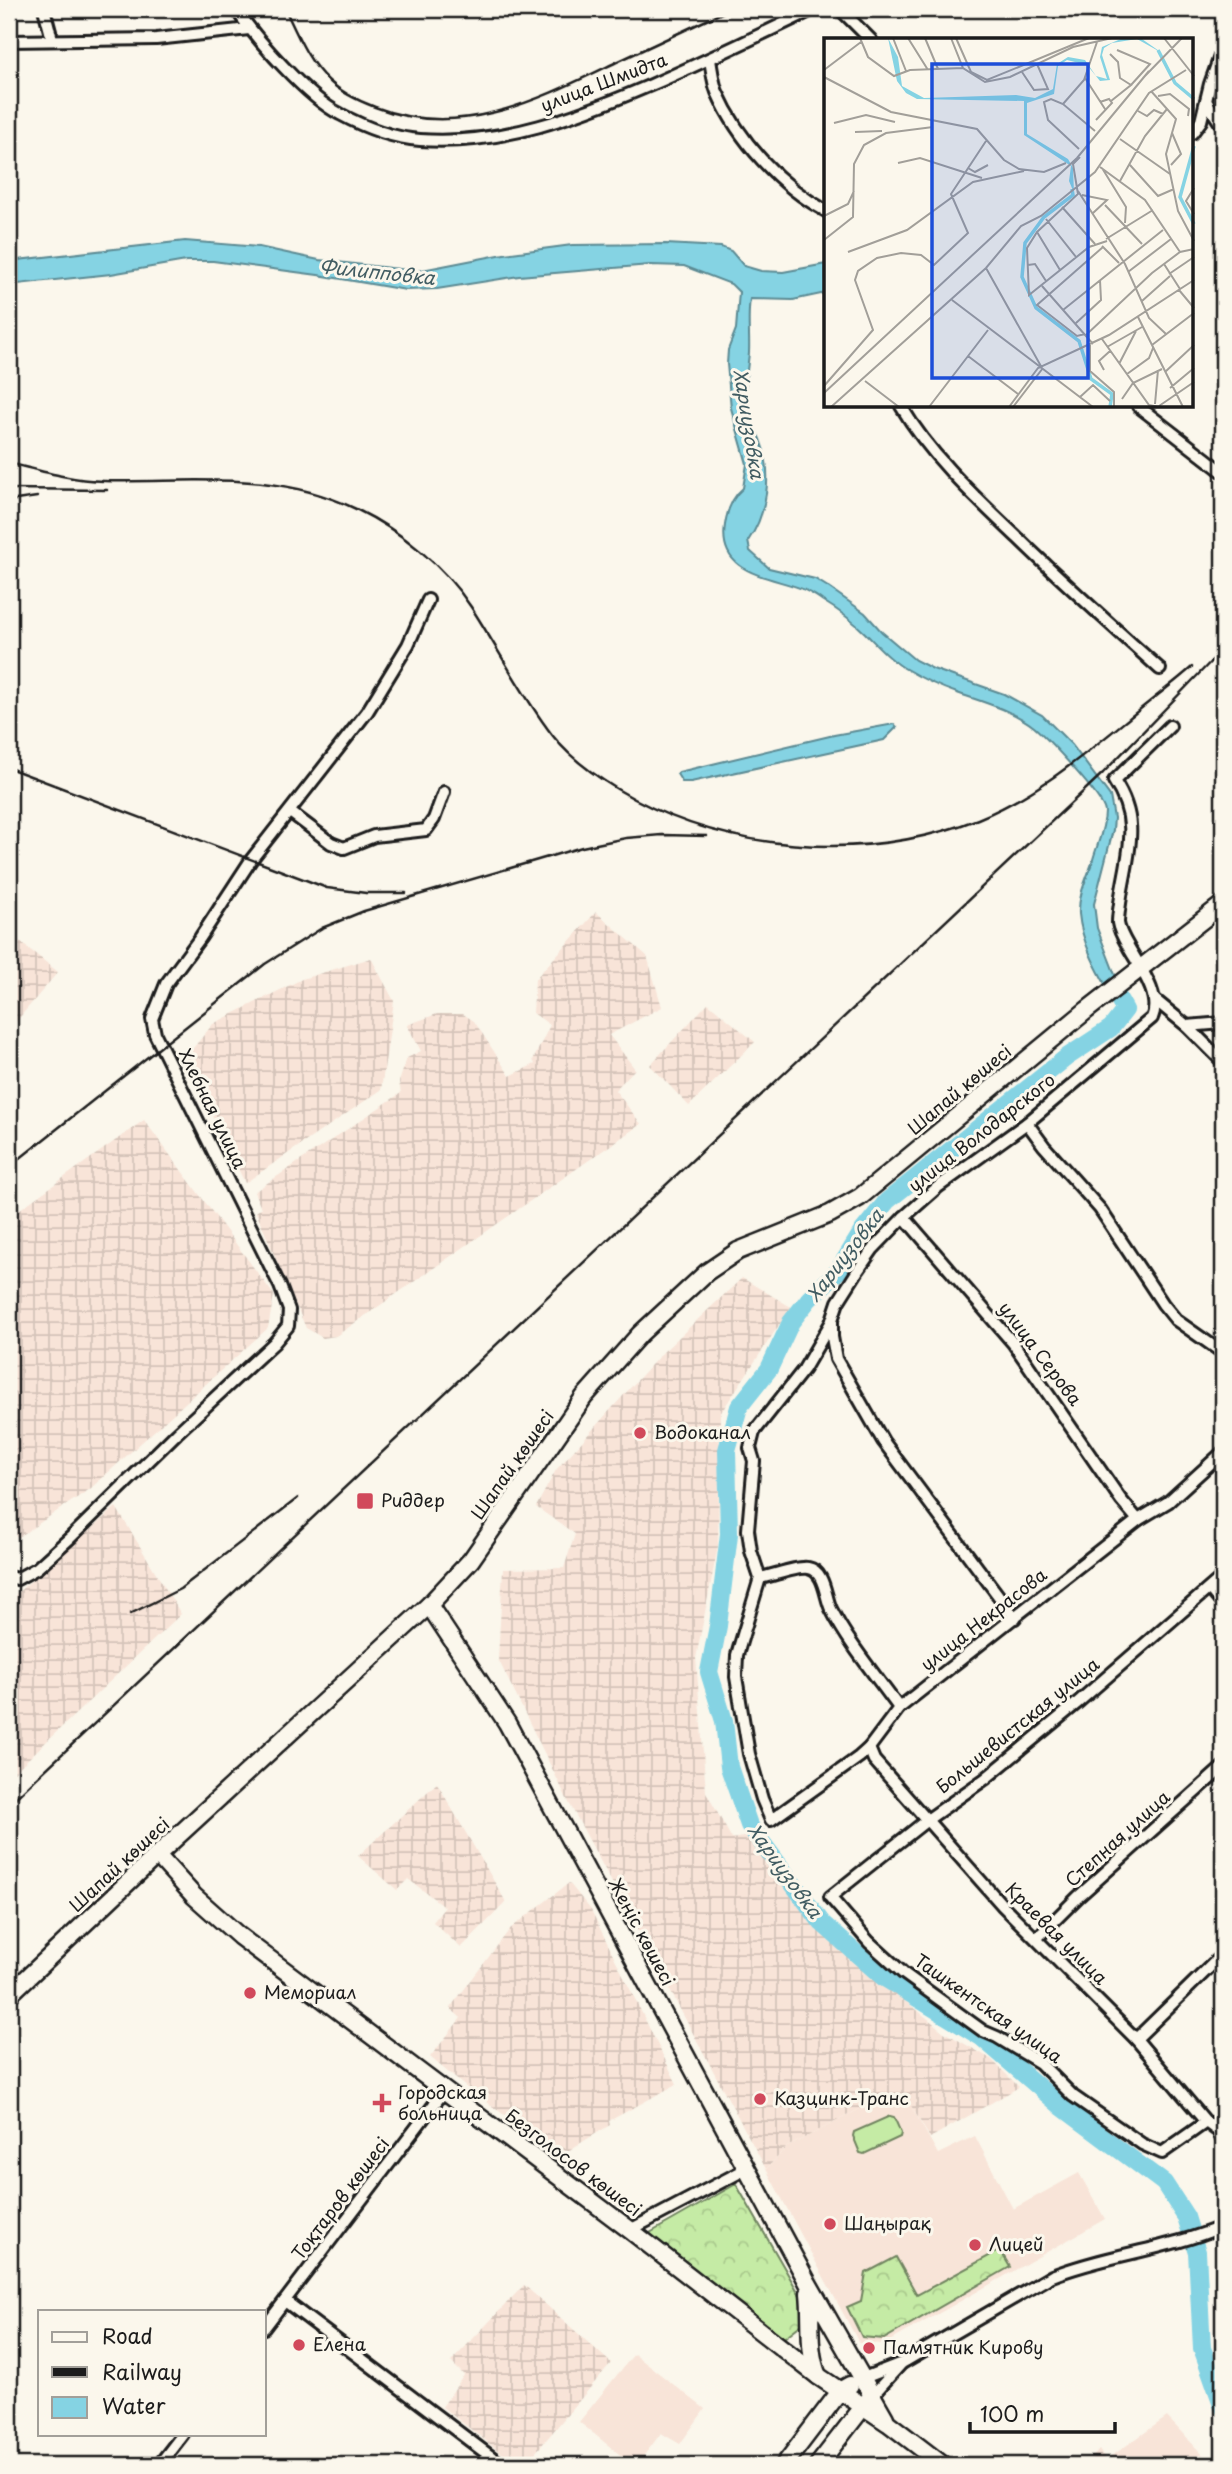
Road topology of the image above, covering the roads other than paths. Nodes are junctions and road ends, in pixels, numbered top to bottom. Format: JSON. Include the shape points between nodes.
{"nodes":[{"id":1,"x":44,"y":9,"type":"edge"},
{"id":2,"x":236,"y":9,"type":"edge"},
{"id":3,"x":814,"y":9,"type":"edge"},
{"id":4,"x":840,"y":9,"type":"edge"},
{"id":5,"x":249,"y":29,"type":"junction"},
{"id":6,"x":869,"y":38,"type":"edge"},
{"id":7,"x":52,"y":39,"type":"junction"},
{"id":8,"x":9,"y":41,"type":"edge"},
{"id":9,"x":1223,"y":48,"type":"edge"},
{"id":10,"x":710,"y":60,"type":"junction"},
{"id":11,"x":1206,"y":101,"type":"junction"},
{"id":12,"x":1223,"y":127,"type":"edge"},
{"id":13,"x":1194,"y":130,"type":"edge"},
{"id":14,"x":824,"y":210,"type":"edge"},
{"id":15,"x":902,"y":408,"type":"edge"},
{"id":16,"x":1141,"y":408,"type":"edge"},
{"id":17,"x":1223,"y":471,"type":"edge"},
{"id":18,"x":428,"y":600,"type":"dead end"},
{"id":19,"x":1160,"y":669,"type":"dead end"},
{"id":20,"x":1171,"y":726,"type":"dead end"},
{"id":21,"x":444,"y":792,"type":"dead end"},
{"id":22,"x":290,"y":812,"type":"junction"},
{"id":23,"x":1223,"y":904,"type":"edge"},
{"id":24,"x":1141,"y":968,"type":"junction"},
{"id":25,"x":1153,"y":999,"type":"junction"},
{"id":26,"x":1223,"y":1023,"type":"edge"},
{"id":27,"x":1187,"y":1026,"type":"junction"},
{"id":28,"x":1223,"y":1062,"type":"edge"},
{"id":29,"x":1027,"y":1123,"type":"junction"},
{"id":30,"x":904,"y":1217,"type":"junction"},
{"id":31,"x":832,"y":1320,"type":"junction"},
{"id":32,"x":1223,"y":1353,"type":"edge"},
{"id":33,"x":1223,"y":1452,"type":"edge"},
{"id":34,"x":1138,"y":1520,"type":"junction"},
{"id":35,"x":1223,"y":1576,"type":"edge"},
{"id":36,"x":9,"y":1577,"type":"edge"},
{"id":37,"x":760,"y":1578,"type":"junction"},
{"id":38,"x":1210,"y":1589,"type":"junction"},
{"id":39,"x":429,"y":1605,"type":"junction"},
{"id":40,"x":1223,"y":1605,"type":"edge"},
{"id":41,"x":1015,"y":1618,"type":"junction"},
{"id":42,"x":899,"y":1708,"type":"junction"},
{"id":43,"x":869,"y":1748,"type":"junction"},
{"id":44,"x":1223,"y":1768,"type":"edge"},
{"id":45,"x":927,"y":1820,"type":"junction"},
{"id":46,"x":157,"y":1855,"type":"junction"},
{"id":47,"x":830,"y":1897,"type":"joint"},
{"id":48,"x":1037,"y":1938,"type":"junction"},
{"id":49,"x":1223,"y":1954,"type":"edge"},
{"id":50,"x":9,"y":1995,"type":"edge"},
{"id":51,"x":1136,"y":2039,"type":"junction"},
{"id":52,"x":445,"y":2090,"type":"junction"},
{"id":53,"x":1206,"y":2122,"type":"junction"},
{"id":54,"x":1222,"y":2133,"type":"edge"},
{"id":55,"x":746,"y":2169,"type":"junction"},
{"id":56,"x":1223,"y":2226,"type":"edge"},
{"id":57,"x":630,"y":2230,"type":"junction"},
{"id":58,"x":808,"y":2283,"type":"junction"},
{"id":59,"x":285,"y":2301,"type":"junction"},
{"id":60,"x":266,"y":2325,"type":"edge"},
{"id":61,"x":902,"y":2363,"type":"junction"},
{"id":62,"x":818,"y":2376,"type":"junction"},
{"id":63,"x":861,"y":2379,"type":"junction"},
{"id":64,"x":841,"y":2390,"type":"junction"},
{"id":65,"x":868,"y":2401,"type":"junction"},
{"id":66,"x":181,"y":2436,"type":"edge"},
{"id":67,"x":159,"y":2465,"type":"edge"},
{"id":68,"x":502,"y":2465,"type":"edge"},
{"id":69,"x":784,"y":2465,"type":"edge"},
{"id":70,"x":818,"y":2465,"type":"edge"},
{"id":71,"x":943,"y":2465,"type":"edge"}],
"edges":[{"from":1,"to":7,"type":"street"},
{"from":2,"to":5,"type":"street","name":"улица Шмидта"},
{"from":3,"to":10,"type":"street","name":"улица Шмидта"},
{"from":4,"to":6,"type":"street"},
{"from":5,"to":7,"type":"street","via":[[156,39]]},
{"from":5,"to":10,"type":"street","name":"улица Шмидта","via":[[307,90],[338,114],[380,132],[419,140],[500,135],[551,124]]},
{"from":7,"to":8,"type":"street"},
{"from":9,"to":11,"type":"street"},
{"from":10,"to":14,"type":"street","via":[[717,91],[740,132],[765,163]]},
{"from":11,"to":12,"type":"street"},
{"from":11,"to":13,"type":"street"},
{"from":15,"to":19,"type":"street","via":[[954,475]]},
{"from":16,"to":17,"type":"street"},
{"from":18,"to":22,"type":"street","name":"Хлебная улица","via":[[408,645],[367,712]]},
{"from":20,"to":24,"type":"street","via":[[1114,781],[1129,810],[1132,835],[1118,926]]},
{"from":21,"to":22,"type":"street","via":[[426,830],[374,836],[344,848],[331,844]]},
{"from":22,"to":36,"type":"street","name":"Хлебная улица","via":[[251,860],[166,984],[152,1019],[281,1286],[289,1310],[288,1326],[46,1560],[17,1579]]},
{"from":23,"to":24,"type":"street","name":"Шапай көшесі"},
{"from":24,"to":25,"type":"street"},
{"from":24,"to":39,"type":"street","name":"Шапай көшесі","via":[[860,1197],[738,1251],[707,1272],[640,1335],[584,1397],[471,1560]]},
{"from":25,"to":27,"type":"street"},
{"from":25,"to":29,"type":"street","name":"улица Володарского","via":[[1152,1018]]},
{"from":26,"to":27,"type":"street"},
{"from":27,"to":28,"type":"street"},
{"from":29,"to":30,"type":"street","name":"улица Володарского"},
{"from":29,"to":32,"type":"street","via":[[1100,1209],[1176,1320]]},
{"from":30,"to":31,"type":"street","name":"улица Володарского","via":[[873,1249],[838,1302]]},
{"from":30,"to":34,"type":"street","name":"улица Серова","via":[[1013,1343]]},
{"from":31,"to":37,"type":"street","name":"улица Володарского","via":[[804,1369],[754,1432],[748,1530]]},
{"from":31,"to":41,"type":"street","via":[[836,1359],[883,1441]]},
{"from":33,"to":34,"type":"street","name":"улица Некрасова","via":[[1168,1502]]},
{"from":34,"to":41,"type":"street","name":"улица Некрасова"},
{"from":35,"to":38,"type":"street","name":"Большевистская улица"},
{"from":37,"to":42,"type":"street","via":[[807,1567],[815,1571],[848,1637]]},
{"from":37,"to":43,"type":"street","name":"улица Некрасова","via":[[737,1655],[736,1677],[749,1754],[771,1819]]},
{"from":38,"to":40,"type":"street"},
{"from":38,"to":45,"type":"street","name":"Большевистская улица","via":[[995,1771]]},
{"from":39,"to":46,"type":"street","name":"Шапай көшесі"},
{"from":39,"to":55,"type":"street","name":"Жеңіс көшесі","via":[[507,1723]]},
{"from":41,"to":42,"type":"street","name":"улица Некрасова"},
{"from":42,"to":43,"type":"street","name":"улица Некрасова"},
{"from":43,"to":45,"type":"street","name":"Краевая улица","via":[[874,1760]]},
{"from":44,"to":48,"type":"street","name":"Степная улица"},
{"from":45,"to":47,"type":"street","name":"Большевистская улица"},
{"from":45,"to":48,"type":"street","name":"Краевая улица","via":[[1002,1906]]},
{"from":46,"to":50,"type":"street","name":"Шапай көшесі"},
{"from":46,"to":52,"type":"street","name":"Безголосов көшесі","via":[[239,1936]]},
{"from":47,"to":53,"type":"street","name":"Ташкентская улица","via":[[903,1973],[983,2031],[1040,2063],[1073,2096],[1142,2144],[1162,2153]]},
{"from":48,"to":51,"type":"street","name":"Краевая улица"},
{"from":49,"to":51,"type":"street"},
{"from":51,"to":53,"type":"street","name":"Краевая улица"},
{"from":52,"to":57,"type":"street","name":"Безголосов көшесі"},
{"from":52,"to":59,"type":"street","name":"Тоқтаров көшесі"},
{"from":53,"to":54,"type":"street","name":"Краевая улица"},
{"from":55,"to":57,"type":"street"},
{"from":55,"to":58,"type":"street","name":"Жеңіс көшесі"},
{"from":56,"to":61,"type":"street","via":[[1173,2245],[1052,2276]]},
{"from":57,"to":62,"type":"street","name":"Безголосов көшесі"},
{"from":58,"to":62,"type":"street","name":"Жеңіс көшесі","via":[[813,2365]]},
{"from":58,"to":63,"type":"street","name":"Жеңіс көшесі"},
{"from":59,"to":60,"type":"street","name":"Тоқтаров көшесі"},
{"from":59,"to":68,"type":"street"},
{"from":61,"to":63,"type":"street"},
{"from":61,"to":65,"type":"street"},
{"from":62,"to":64,"type":"street","name":"Безголосов көшесі"},
{"from":63,"to":64,"type":"street"},
{"from":63,"to":65,"type":"street","name":"Жеңіс көшесі"},
{"from":64,"to":65,"type":"street","name":"Безголосов көшесі"},
{"from":64,"to":69,"type":"street"},
{"from":65,"to":70,"type":"street"},
{"from":65,"to":71,"type":"street","name":"Безголосов көшесі","via":[[888,2423]]},
{"from":66,"to":67,"type":"street"}]}
